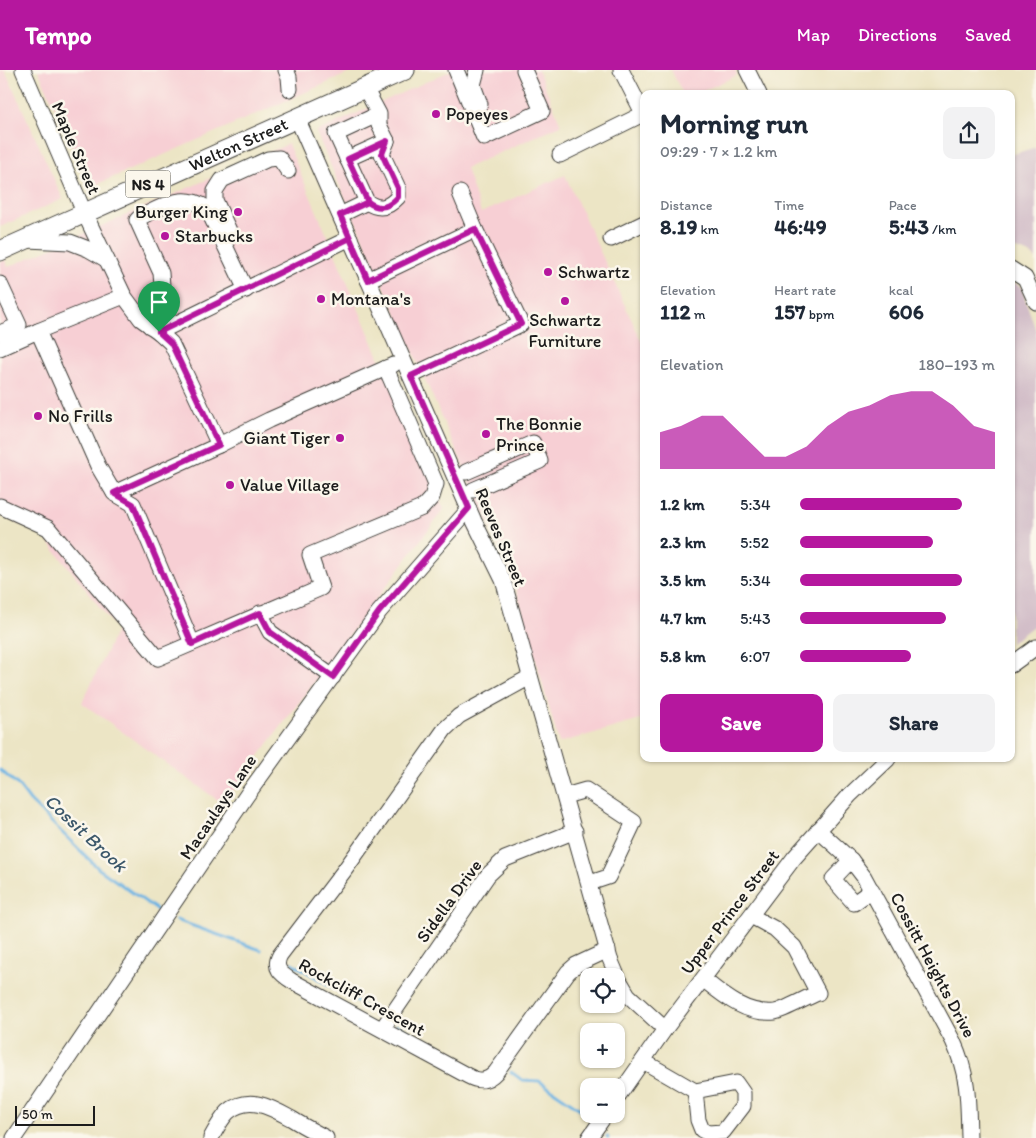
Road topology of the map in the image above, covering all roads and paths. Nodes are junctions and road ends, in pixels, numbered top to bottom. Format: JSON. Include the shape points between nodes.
{"nodes":[{"id":1,"x":22,"y":70,"type":"edge"},
{"id":2,"x":286,"y":70,"type":"edge"},
{"id":3,"x":456,"y":70,"type":"edge"},
{"id":4,"x":477,"y":70,"type":"edge"},
{"id":5,"x":524,"y":70,"type":"edge"},
{"id":6,"x":621,"y":70,"type":"edge"},
{"id":7,"x":747,"y":70,"type":"edge"},
{"id":8,"x":400,"y":72,"type":"edge"},
{"id":9,"x":365,"y":88,"type":"junction"},
{"id":10,"x":290,"y":89,"type":"dead end"},
{"id":11,"x":757,"y":90,"type":"edge"},
{"id":12,"x":640,"y":107,"type":"edge"},
{"id":13,"x":379,"y":114,"type":"junction"},
{"id":14,"x":640,"y":117,"type":"edge"},
{"id":15,"x":297,"y":118,"type":"junction"},
{"id":16,"x":488,"y":136,"type":"junction"},
{"id":17,"x":384,"y":147,"type":"junction"},
{"id":18,"x":560,"y":156,"type":"dead end"},
{"id":19,"x":348,"y":159,"type":"junction"},
{"id":20,"x":288,"y":171,"type":"dead end"},
{"id":21,"x":460,"y":193,"type":"dead end"},
{"id":22,"x":368,"y":202,"type":"junction"},
{"id":23,"x":84,"y":212,"type":"junction"},
{"id":24,"x":340,"y":215,"type":"junction"},
{"id":25,"x":640,"y":225,"type":"edge"},
{"id":26,"x":475,"y":229,"type":"junction"},
{"id":27,"x":350,"y":238,"type":"junction"},
{"id":28,"x":611,"y":239,"type":"dead end"},
{"id":29,"x":25,"y":240,"type":"junction"},
{"id":30,"x":0,"y":251,"type":"edge"},
{"id":31,"x":106,"y":260,"type":"junction"},
{"id":32,"x":1015,"y":271,"type":"edge"},
{"id":33,"x":368,"y":280,"type":"junction"},
{"id":34,"x":0,"y":284,"type":"edge"},
{"id":35,"x":249,"y":288,"type":"junction"},
{"id":36,"x":124,"y":296,"type":"junction"},
{"id":37,"x":1036,"y":302,"type":"edge"},
{"id":38,"x":0,"y":303,"type":"edge"},
{"id":39,"x":0,"y":326,"type":"edge"},
{"id":40,"x":154,"y":329,"type":"junction"},
{"id":41,"x":38,"y":331,"type":"junction"},
{"id":42,"x":0,"y":333,"type":"edge"},
{"id":43,"x":0,"y":348,"type":"edge"},
{"id":44,"x":404,"y":361,"type":"junction"},
{"id":45,"x":386,"y":368,"type":"junction"},
{"id":46,"x":411,"y":376,"type":"junction"},
{"id":47,"x":219,"y":445,"type":"junction"},
{"id":48,"x":466,"y":472,"type":"dead end"},
{"id":49,"x":473,"y":490,"type":"dead end"},
{"id":50,"x":114,"y":493,"type":"junction"},
{"id":51,"x":0,"y":506,"type":"edge"},
{"id":52,"x":469,"y":508,"type":"junction"},
{"id":53,"x":260,"y":613,"type":"junction"},
{"id":54,"x":192,"y":644,"type":"junction"},
{"id":55,"x":1036,"y":648,"type":"edge"},
{"id":56,"x":1015,"y":662,"type":"edge"},
{"id":57,"x":333,"y":677,"type":"junction"},
{"id":58,"x":530,"y":677,"type":"junction"},
{"id":59,"x":885,"y":762,"type":"edge"},
{"id":60,"x":565,"y":796,"type":"junction"},
{"id":61,"x":818,"y":830,"type":"junction"},
{"id":62,"x":575,"y":831,"type":"junction"},
{"id":63,"x":850,"y":860,"type":"junction"},
{"id":64,"x":590,"y":883,"type":"junction"},
{"id":65,"x":872,"y":890,"type":"junction"},
{"id":66,"x":751,"y":916,"type":"junction"},
{"id":67,"x":608,"y":950,"type":"junction"},
{"id":68,"x":703,"y":979,"type":"junction"},
{"id":69,"x":382,"y":1028,"type":"junction"},
{"id":70,"x":665,"y":1029,"type":"junction"},
{"id":71,"x":643,"y":1061,"type":"junction"},
{"id":72,"x":625,"y":1086,"type":"edge"},
{"id":73,"x":695,"y":1091,"type":"dead end"},
{"id":74,"x":600,"y":1123,"type":"edge"},
{"id":75,"x":14,"y":1138,"type":"edge"},
{"id":76,"x":211,"y":1138,"type":"edge"},
{"id":77,"x":326,"y":1138,"type":"edge"},
{"id":78,"x":589,"y":1138,"type":"edge"},
{"id":79,"x":968,"y":1138,"type":"edge"}],
"edges":[{"from":1,"to":23,"type":"street","name":"Maple Street"},
{"from":2,"to":10,"type":"street"},
{"from":3,"to":16,"type":"street"},
{"from":4,"to":16,"type":"street","via":[[473,85]]},
{"from":5,"to":16,"type":"street","via":[[542,111]]},
{"from":6,"to":12,"type":"street"},
{"from":7,"to":11,"type":"street"},
{"from":8,"to":9,"type":"main road","name":"Welton Street","number":"NS 4"},
{"from":9,"to":13,"type":"street"},
{"from":9,"to":15,"type":"main road","name":"Welton Street","number":"NS 4"},
{"from":13,"to":17,"type":"street"},
{"from":13,"to":19,"type":"street","via":[[336,134]]},
{"from":14,"to":18,"type":"street"},
{"from":15,"to":23,"type":"main road","name":"Welton Street","number":"NS 4"},
{"from":15,"to":24,"type":"street","name":"Reeves Street"},
{"from":17,"to":19,"type":"street"},
{"from":17,"to":22,"type":"street","via":[[398,197],[384,208]]},
{"from":19,"to":22,"type":"street"},
{"from":20,"to":35,"type":"street","via":[[279,158],[268,159],[222,180],[216,190],[215,200]]},
{"from":21,"to":26,"type":"street"},
{"from":22,"to":24,"type":"street"},
{"from":23,"to":29,"type":"main road","name":"Welton Street","number":"NS 4"},
{"from":23,"to":31,"type":"street","name":"Maple Street"},
{"from":24,"to":27,"type":"street","name":"Reeves Street"},
{"from":25,"to":28,"type":"street"},
{"from":26,"to":33,"type":"street"},
{"from":26,"to":46,"type":"street","via":[[521,324]]},
{"from":27,"to":33,"type":"street","name":"Reeves Street"},
{"from":27,"to":35,"type":"street"},
{"from":29,"to":30,"type":"main road","name":"Welton Street","number":"NS 4"},
{"from":29,"to":31,"type":"street","via":[[70,242]]},
{"from":31,"to":36,"type":"street","name":"Maple Street"},
{"from":32,"to":37,"type":"street","via":[[1026,278]]},
{"from":33,"to":44,"type":"street","name":"Reeves Street"},
{"from":34,"to":42,"type":"street","via":[[19,325]]},
{"from":35,"to":40,"type":"street"},
{"from":35,"to":40,"type":"street","via":[[207,208],[189,200],[176,200],[137,220],[161,273],[162,286]]},
{"from":36,"to":40,"type":"street","name":"Maple Street","via":[[141,319]]},
{"from":36,"to":41,"type":"street"},
{"from":38,"to":39,"type":"street","via":[[6,319]]},
{"from":40,"to":47,"type":"street","name":"Maple Street","via":[[171,343]]},
{"from":41,"to":43,"type":"street"},
{"from":41,"to":50,"type":"street","via":[[98,466]]},
{"from":44,"to":45,"type":"street"},
{"from":44,"to":46,"type":"street","name":"Reeves Street"},
{"from":45,"to":47,"type":"street"},
{"from":45,"to":53,"type":"street","via":[[436,484],[432,497],[422,508],[310,555],[321,588]]},
{"from":46,"to":52,"type":"street","name":"Reeves Street"},
{"from":47,"to":50,"type":"street"},
{"from":48,"to":49,"type":"street","via":[[532,443],[540,461]]},
{"from":50,"to":54,"type":"street","via":[[133,504]]},
{"from":51,"to":54,"type":"street","via":[[48,528],[158,658]]},
{"from":52,"to":57,"type":"street","name":"Macaulays Lane","via":[[379,612]]},
{"from":52,"to":58,"type":"street","name":"Reeves Street","via":[[503,580]]},
{"from":53,"to":54,"type":"street"},
{"from":53,"to":57,"type":"street","via":[[270,632]]},
{"from":55,"to":56,"type":"street"},
{"from":57,"to":75,"type":"street","name":"Macaulays Lane","via":[[247,795]]},
{"from":58,"to":60,"type":"street","name":"Reeves Street"},
{"from":58,"to":69,"type":"street","name":"Rockcliff Crescent","via":[[459,716],[445,729],[279,958],[280,973]]},
{"from":59,"to":61,"type":"street","name":"Upper Prince Street"},
{"from":60,"to":62,"type":"street","name":"Reeves Street"},
{"from":60,"to":64,"type":"street","via":[[586,790],[634,822],[608,877]]},
{"from":61,"to":63,"type":"street","name":"Cossitt Heights Drive"},
{"from":61,"to":66,"type":"street","name":"Upper Prince Street"},
{"from":62,"to":64,"type":"street","name":"Reeves Street"},
{"from":62,"to":69,"type":"street","name":"Sidella Drive","via":[[505,859],[495,867]]},
{"from":63,"to":65,"type":"street","name":"Cossitt Heights Drive"},
{"from":63,"to":65,"type":"street","via":[[833,879],[854,903]]},
{"from":64,"to":67,"type":"street","name":"Reeves Street"},
{"from":65,"to":79,"type":"street","name":"Cossitt Heights Drive","via":[[961,1058],[968,1087]]},
{"from":66,"to":68,"type":"street","name":"Upper Prince Street"},
{"from":66,"to":68,"type":"street","via":[[775,929],[794,947],[818,993],[776,1012],[757,1011],[736,1004]]},
{"from":67,"to":69,"type":"street","name":"Rockcliff Crescent","via":[[568,972],[496,1072],[486,1080],[474,1079]]},
{"from":67,"to":70,"type":"street","name":"Reeves Street","via":[[628,995]]},
{"from":68,"to":70,"type":"street","name":"Upper Prince Street"},
{"from":70,"to":71,"type":"street","name":"Upper Prince Street"},
{"from":71,"to":72,"type":"street","name":"Upper Prince Street"},
{"from":71,"to":73,"type":"street"},
{"from":74,"to":78,"type":"street"},
{"from":76,"to":77,"type":"street","via":[[230,1111],[240,1105],[255,1103],[268,1106]]}]}
